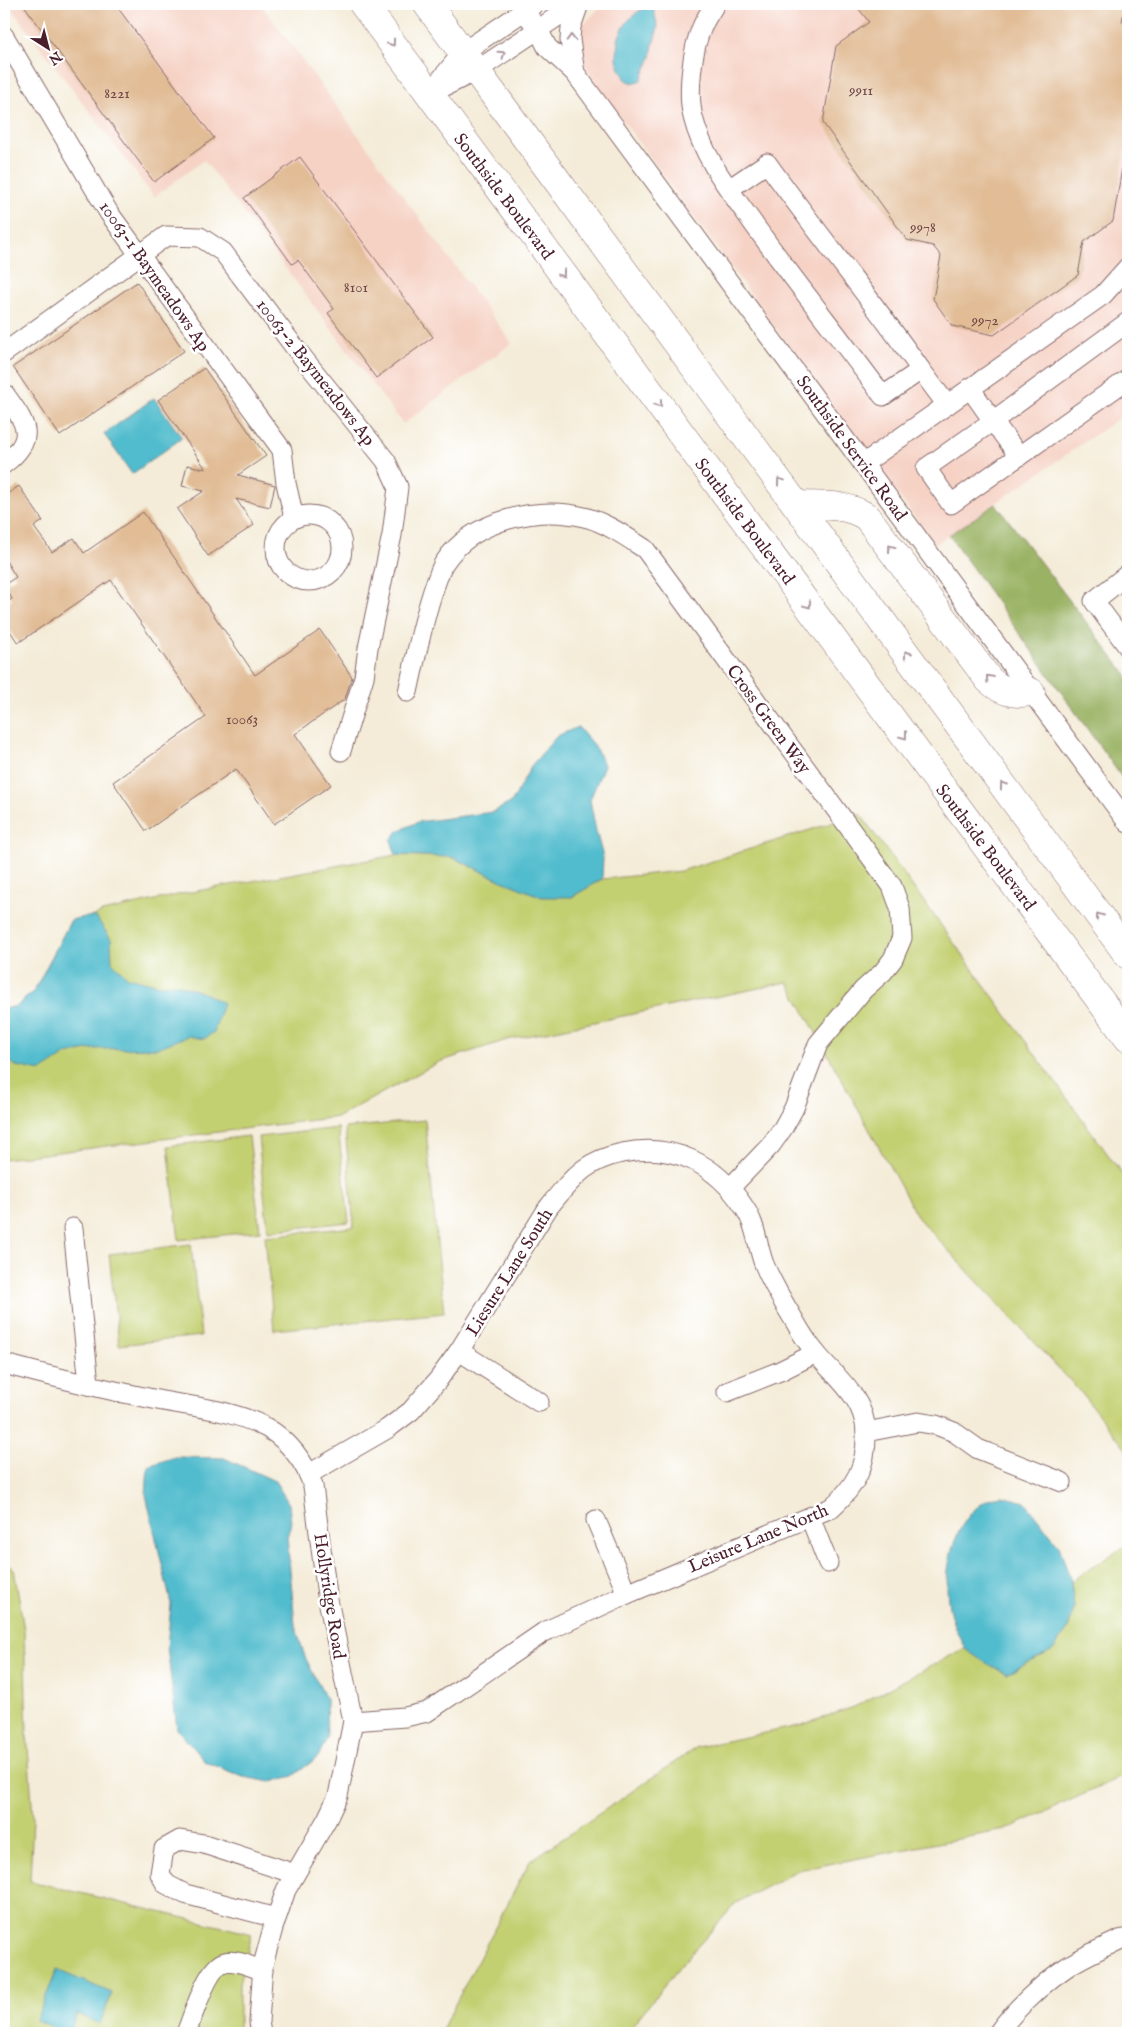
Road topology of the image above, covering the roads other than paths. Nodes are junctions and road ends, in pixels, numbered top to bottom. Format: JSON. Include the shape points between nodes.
{"nodes":[{"id":1,"x":363,"y":4,"type":"edge"},
{"id":2,"x":427,"y":4,"type":"edge"},
{"id":3,"x":578,"y":4,"type":"edge"},
{"id":4,"x":715,"y":4,"type":"edge"},
{"id":5,"x":530,"y":7,"type":"edge"},
{"id":6,"x":538,"y":29,"type":"junction"},
{"id":7,"x":4,"y":36,"type":"edge"},
{"id":8,"x":469,"y":62,"type":"junction"},
{"id":9,"x":575,"y":73,"type":"junction"},
{"id":10,"x":429,"y":94,"type":"junction"},
{"id":11,"x":729,"y":190,"type":"junction"},
{"id":12,"x":138,"y":255,"type":"junction"},
{"id":13,"x":1128,"y":267,"type":"edge"},
{"id":14,"x":1128,"y":322,"type":"edge"},
{"id":15,"x":4,"y":353,"type":"edge"},
{"id":16,"x":921,"y":370,"type":"junction"},
{"id":17,"x":1128,"y":378,"type":"edge"},
{"id":18,"x":970,"y":388,"type":"junction"},
{"id":19,"x":4,"y":393,"type":"edge"},
{"id":20,"x":947,"y":405,"type":"junction"},
{"id":21,"x":993,"y":420,"type":"junction"},
{"id":22,"x":1019,"y":456,"type":"junction"},
{"id":23,"x":4,"y":464,"type":"edge"},
{"id":24,"x":863,"y":464,"type":"junction"},
{"id":25,"x":798,"y":505,"type":"junction"},
{"id":26,"x":294,"y":518,"type":"dead end"},
{"id":27,"x":1128,"y":574,"type":"edge"},
{"id":28,"x":1128,"y":647,"type":"edge"},
{"id":29,"x":408,"y":692,"type":"dead end"},
{"id":30,"x":1032,"y":692,"type":"junction"},
{"id":31,"x":341,"y":751,"type":"dead end"},
{"id":32,"x":1128,"y":823,"type":"edge"},
{"id":33,"x":1128,"y":955,"type":"edge"},
{"id":34,"x":1128,"y":1038,"type":"edge"},
{"id":35,"x":730,"y":1188,"type":"junction"},
{"id":36,"x":73,"y":1228,"type":"dead end"},
{"id":37,"x":459,"y":1351,"type":"junction"},
{"id":38,"x":816,"y":1352,"type":"junction"},
{"id":39,"x":4,"y":1364,"type":"edge"},
{"id":40,"x":89,"y":1384,"type":"junction"},
{"id":41,"x":727,"y":1392,"type":"dead end"},
{"id":42,"x":539,"y":1402,"type":"dead end"},
{"id":43,"x":866,"y":1432,"type":"junction"},
{"id":44,"x":310,"y":1474,"type":"junction"},
{"id":45,"x":1062,"y":1482,"type":"dead end"},
{"id":46,"x":810,"y":1517,"type":"junction"},
{"id":47,"x":596,"y":1520,"type":"dead end"},
{"id":48,"x":828,"y":1563,"type":"dead end"},
{"id":49,"x":627,"y":1594,"type":"junction"},
{"id":50,"x":352,"y":1721,"type":"junction"},
{"id":51,"x":295,"y":1874,"type":"junction"},
{"id":52,"x":276,"y":1918,"type":"junction"},
{"id":53,"x":1128,"y":1938,"type":"edge"},
{"id":54,"x":263,"y":1971,"type":"junction"},
{"id":55,"x":186,"y":2033,"type":"edge"},
{"id":56,"x":260,"y":2033,"type":"edge"},
{"id":57,"x":998,"y":2033,"type":"edge"}],
"edges":[{"from":1,"to":10,"type":"highway","name":"Southside Boulevard","one_way":true},
{"from":2,"to":8,"type":"highway"},
{"from":3,"to":6,"type":"street"},
{"from":9,"to":3,"type":"street","name":"Southside Service Road","one_way":true,"via":[[570,40]]},
{"from":4,"to":11,"type":"street","via":[[702,27],[695,52],[691,85],[693,116],[707,156]]},
{"from":5,"to":6,"type":"street","name":"Southside Service Road"},
{"from":5,"to":8,"type":"street"},
{"from":8,"to":6,"type":"street","one_way":true},
{"from":6,"to":9,"type":"street","name":"Southside Service Road","via":[[548,47]]},
{"from":7,"to":12,"type":"street","name":"10063-1 Baymeadows Ap","via":[[109,213]]},
{"from":8,"to":10,"type":"street"},
{"from":25,"to":8,"type":"highway","one_way":true},
{"from":9,"to":24,"type":"street","name":"Southside Service Road"},
{"from":10,"to":34,"type":"highway","name":"Southside Boulevard","one_way":true},
{"from":11,"to":16,"type":"street","via":[[883,396]]},
{"from":11,"to":16,"type":"street","via":[[767,163]]},
{"from":12,"to":15,"type":"street","name":"10063-2 Baymeadows Ap"},
{"from":12,"to":26,"type":"street","name":"10063-1 Baymeadows Ap","via":[[282,450]]},
{"from":12,"to":31,"type":"street","name":"10063-2 Baymeadows Ap","via":[[166,236],[200,237],[223,252],[386,462],[398,487],[392,535],[364,677]]},
{"from":13,"to":18,"type":"street","via":[[1103,295]]},
{"from":14,"to":21,"type":"street"},
{"from":16,"to":20,"type":"street"},
{"from":17,"to":22,"type":"street"},
{"from":18,"to":20,"type":"street"},
{"from":18,"to":21,"type":"street"},
{"from":19,"to":23,"type":"street","via":[[23,420],[26,432],[18,452]]},
{"from":20,"to":24,"type":"street"},
{"from":21,"to":22,"type":"street"},
{"from":21,"to":22,"type":"street","via":[[926,468],[952,504]]},
{"from":24,"to":30,"type":"street","name":"Southside Service Road"},
{"from":30,"to":25,"type":"highway","one_way":true,"via":[[1017,695],[1006,692],[989,680],[867,517],[840,506]]},
{"from":33,"to":25,"type":"highway","one_way":true},
{"from":27,"to":28,"type":"street","via":[[1094,601]]},
{"from":29,"to":35,"type":"street","name":"Cross Green Way","via":[[429,603],[443,564],[462,543],[485,528],[517,517],[549,513],[589,518],[645,549],[892,886],[900,908],[902,938],[893,959],[818,1044],[784,1128]]},
{"from":30,"to":32,"type":"street","name":"Southside Service Road"},
{"from":35,"to":37,"type":"street","name":"Liesure Lane South","via":[[707,1168],[661,1149],[636,1150],[605,1157],[584,1169],[548,1208]]},
{"from":35,"to":38,"type":"street","name":"Leisure Lane North","via":[[745,1208],[764,1263],[781,1298]]},
{"from":36,"to":40,"type":"street"},
{"from":37,"to":42,"type":"street"},
{"from":37,"to":44,"type":"street","name":"Liesure Lane South","via":[[411,1410],[387,1429]]},
{"from":38,"to":41,"type":"street","via":[[780,1371]]},
{"from":38,"to":43,"type":"street","name":"Leisure Lane North","via":[[859,1403]]},
{"from":39,"to":40,"type":"street","name":"Hollyridge Road"},
{"from":40,"to":44,"type":"street","name":"Hollyridge Road","via":[[241,1416],[287,1443]]},
{"from":43,"to":45,"type":"street","via":[[918,1422],[936,1425],[954,1432],[978,1449]]},
{"from":43,"to":46,"type":"street","name":"Leisure Lane North","via":[[858,1479],[831,1508]]},
{"from":44,"to":50,"type":"street","name":"Hollyridge Road","via":[[327,1595]]},
{"from":46,"to":48,"type":"street"},
{"from":46,"to":49,"type":"street","name":"Leisure Lane North"},
{"from":47,"to":49,"type":"street"},
{"from":49,"to":50,"type":"street","name":"Leisure Lane North","via":[[544,1632],[427,1712]]},
{"from":50,"to":51,"type":"street","name":"Hollyridge Road","via":[[338,1796]]},
{"from":51,"to":52,"type":"street","name":"Hollyridge Road"},
{"from":51,"to":52,"type":"street","via":[[204,1844],[180,1840],[164,1849],[160,1874],[166,1884],[185,1894]]},
{"from":52,"to":54,"type":"street","name":"Hollyridge Road"},
{"from":53,"to":57,"type":"street","via":[[1065,1968],[1032,1996]]},
{"from":54,"to":55,"type":"street","via":[[233,1962],[218,1965],[208,1978]]},
{"from":54,"to":56,"type":"street","name":"Hollyridge Road"}]}
